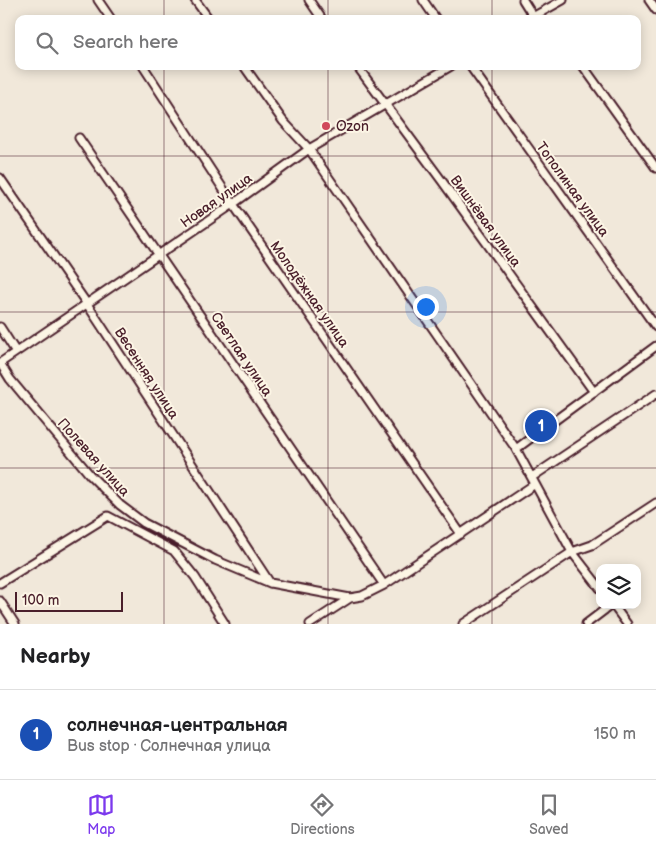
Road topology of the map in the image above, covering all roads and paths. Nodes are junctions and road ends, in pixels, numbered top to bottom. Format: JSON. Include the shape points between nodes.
{"nodes":[{"id":1,"x":98,"y":0,"type":"edge"},
{"id":2,"x":196,"y":0,"type":"edge"},
{"id":3,"x":309,"y":0,"type":"edge"},
{"id":4,"x":423,"y":0,"type":"edge"},
{"id":5,"x":523,"y":0,"type":"edge"},
{"id":6,"x":563,"y":0,"type":"edge"},
{"id":7,"x":648,"y":0,"type":"edge"},
{"id":8,"x":656,"y":10,"type":"edge"},
{"id":9,"x":544,"y":12,"type":"junction"},
{"id":10,"x":108,"y":15,"type":"edge"},
{"id":11,"x":206,"y":15,"type":"edge"},
{"id":12,"x":319,"y":15,"type":"edge"},
{"id":13,"x":433,"y":15,"type":"edge"},
{"id":14,"x":530,"y":15,"type":"edge"},
{"id":15,"x":536,"y":15,"type":"edge"},
{"id":16,"x":546,"y":15,"type":"edge"},
{"id":17,"x":145,"y":70,"type":"edge"},
{"id":18,"x":247,"y":70,"type":"edge"},
{"id":19,"x":360,"y":70,"type":"edge"},
{"id":20,"x":444,"y":70,"type":"edge"},
{"id":21,"x":473,"y":70,"type":"edge"},
{"id":22,"x":586,"y":70,"type":"edge"},
{"id":23,"x":385,"y":104,"type":"junction"},
{"id":24,"x":79,"y":138,"type":"dead end"},
{"id":25,"x":310,"y":149,"type":"junction"},
{"id":26,"x":656,"y":168,"type":"edge"},
{"id":27,"x":0,"y":178,"type":"edge"},
{"id":28,"x":233,"y":204,"type":"junction"},
{"id":29,"x":158,"y":255,"type":"junction"},
{"id":30,"x":87,"y":304,"type":"junction"},
{"id":31,"x":0,"y":327,"type":"edge"},
{"id":32,"x":656,"y":327,"type":"edge"},
{"id":33,"x":656,"y":346,"type":"edge"},
{"id":34,"x":16,"y":352,"type":"junction"},
{"id":35,"x":0,"y":363,"type":"edge"},
{"id":36,"x":594,"y":392,"type":"junction"},
{"id":37,"x":656,"y":394,"type":"edge"},
{"id":38,"x":516,"y":448,"type":"junction"},
{"id":39,"x":532,"y":483,"type":"junction"},
{"id":40,"x":656,"y":503,"type":"edge"},
{"id":41,"x":461,"y":534,"type":"junction"},
{"id":42,"x":174,"y":539,"type":"junction"},
{"id":43,"x":174,"y":552,"type":"junction"},
{"id":44,"x":572,"y":552,"type":"junction"},
{"id":45,"x":0,"y":583,"type":"edge"},
{"id":46,"x":270,"y":583,"type":"junction"},
{"id":47,"x":596,"y":583,"type":"edge"},
{"id":48,"x":384,"y":585,"type":"junction"},
{"id":49,"x":350,"y":598,"type":"junction"},
{"id":50,"x":0,"y":601,"type":"edge"},
{"id":51,"x":607,"y":609,"type":"edge"},
{"id":52,"x":615,"y":609,"type":"edge"},
{"id":53,"x":15,"y":624,"type":"edge"},
{"id":54,"x":225,"y":624,"type":"edge"},
{"id":55,"x":310,"y":624,"type":"edge"},
{"id":56,"x":463,"y":624,"type":"edge"},
{"id":57,"x":586,"y":624,"type":"edge"},
{"id":58,"x":628,"y":624,"type":"edge"}],
"edges":[{"from":1,"to":10,"type":"street"},
{"from":2,"to":11,"type":"street"},
{"from":3,"to":12,"type":"street"},
{"from":4,"to":13,"type":"street"},
{"from":5,"to":14,"type":"street"},
{"from":6,"to":9,"type":"street"},
{"from":7,"to":8,"type":"street"},
{"from":9,"to":15,"type":"street"},
{"from":9,"to":16,"type":"street"},
{"from":17,"to":28,"type":"street","name":"Молодёжная улица"},
{"from":18,"to":25,"type":"street","via":[[283,121]]},
{"from":19,"to":23,"type":"street","name":"Вишнёвая улица"},
{"from":20,"to":23,"type":"street","name":"Новая улица"},
{"from":21,"to":32,"type":"street","name":"Тополиная улица"},
{"from":22,"to":26,"type":"street"},
{"from":23,"to":25,"type":"street","name":"Новая улица"},
{"from":23,"to":36,"type":"street","name":"Вишнёвая улица"},
{"from":24,"to":29,"type":"street","name":"Светлая улица"},
{"from":25,"to":28,"type":"street","name":"Новая улица"},
{"from":25,"to":38,"type":"street"},
{"from":27,"to":30,"type":"street","name":"Весенняя улица"},
{"from":28,"to":29,"type":"street","name":"Новая улица"},
{"from":28,"to":41,"type":"street","name":"Молодёжная улица"},
{"from":29,"to":30,"type":"street","name":"Новая улица"},
{"from":29,"to":48,"type":"street","name":"Светлая улица"},
{"from":30,"to":34,"type":"street","name":"Новая улица"},
{"from":30,"to":46,"type":"street","name":"Весенняя улица"},
{"from":31,"to":34,"type":"street"},
{"from":33,"to":36,"type":"street"},
{"from":34,"to":35,"type":"street","name":"Новая улица"},
{"from":35,"to":42,"type":"street","name":"Полевая улица","via":[[90,475],[120,505]]},
{"from":36,"to":38,"type":"street"},
{"from":37,"to":39,"type":"street"},
{"from":38,"to":39,"type":"street"},
{"from":39,"to":41,"type":"street"},
{"from":39,"to":44,"type":"street"},
{"from":40,"to":44,"type":"street","via":[[592,545]]},
{"from":41,"to":48,"type":"street"},
{"from":42,"to":43,"type":"street"},
{"from":42,"to":46,"type":"street","name":"Полевая улица"},
{"from":43,"to":45,"type":"street","via":[[108,516]]},
{"from":43,"to":54,"type":"street","via":[[195,576]]},
{"from":44,"to":47,"type":"street"},
{"from":44,"to":56,"type":"street"},
{"from":46,"to":49,"type":"street","name":"Полевая улица"},
{"from":48,"to":49,"type":"street"},
{"from":49,"to":55,"type":"street"},
{"from":50,"to":53,"type":"street"},
{"from":51,"to":57,"type":"street"},
{"from":52,"to":58,"type":"street"}]}
